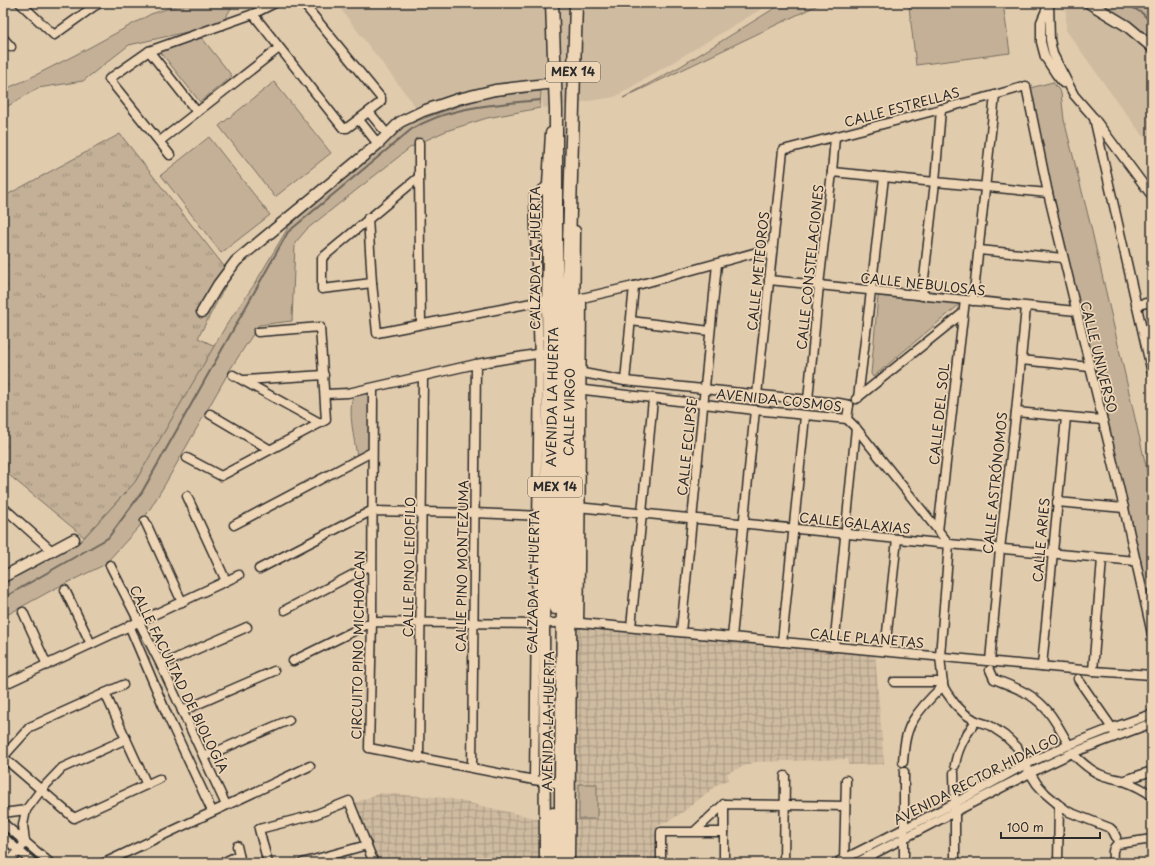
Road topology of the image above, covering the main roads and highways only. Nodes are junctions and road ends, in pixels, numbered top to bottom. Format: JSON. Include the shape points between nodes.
{"nodes":[{"id":1,"x":552,"y":3,"type":"edge"},
{"id":2,"x":576,"y":3,"type":"edge"},
{"id":3,"x":553,"y":351,"type":"junction"},
{"id":4,"x":565,"y":376,"type":"junction"},
{"id":5,"x":558,"y":623,"type":"junction"},
{"id":6,"x":552,"y":863,"type":"edge"},
{"id":7,"x":561,"y":863,"type":"edge"}],
"edges":[{"from":1,"to":3,"type":"main road","name":"AVENIDA LA HUERTA","number":"MEX 14","via":[[556,110],[556,302]]},
{"from":2,"to":3,"type":"main road","name":"AVENIDA LA HUERTA","number":"MEX 14","via":[[572,141]]},
{"from":3,"to":4,"type":"main road","name":"AVENIDA LA HUERTA","number":"MEX 14"},
{"from":4,"to":5,"type":"main road","name":"AVENIDA LA HUERTA","number":"MEX 14","via":[[572,507]]},
{"from":4,"to":5,"type":"main road","name":"AVENIDA LA HUERTA","number":"MEX 14","via":[[546,516]]},
{"from":5,"to":6,"type":"main road","name":"AVENIDA LA HUERTA","number":"MEX 14","via":[[549,782]]},
{"from":5,"to":7,"type":"main road","name":"AVENIDA LA HUERTA","number":"MEX 14"}]}
